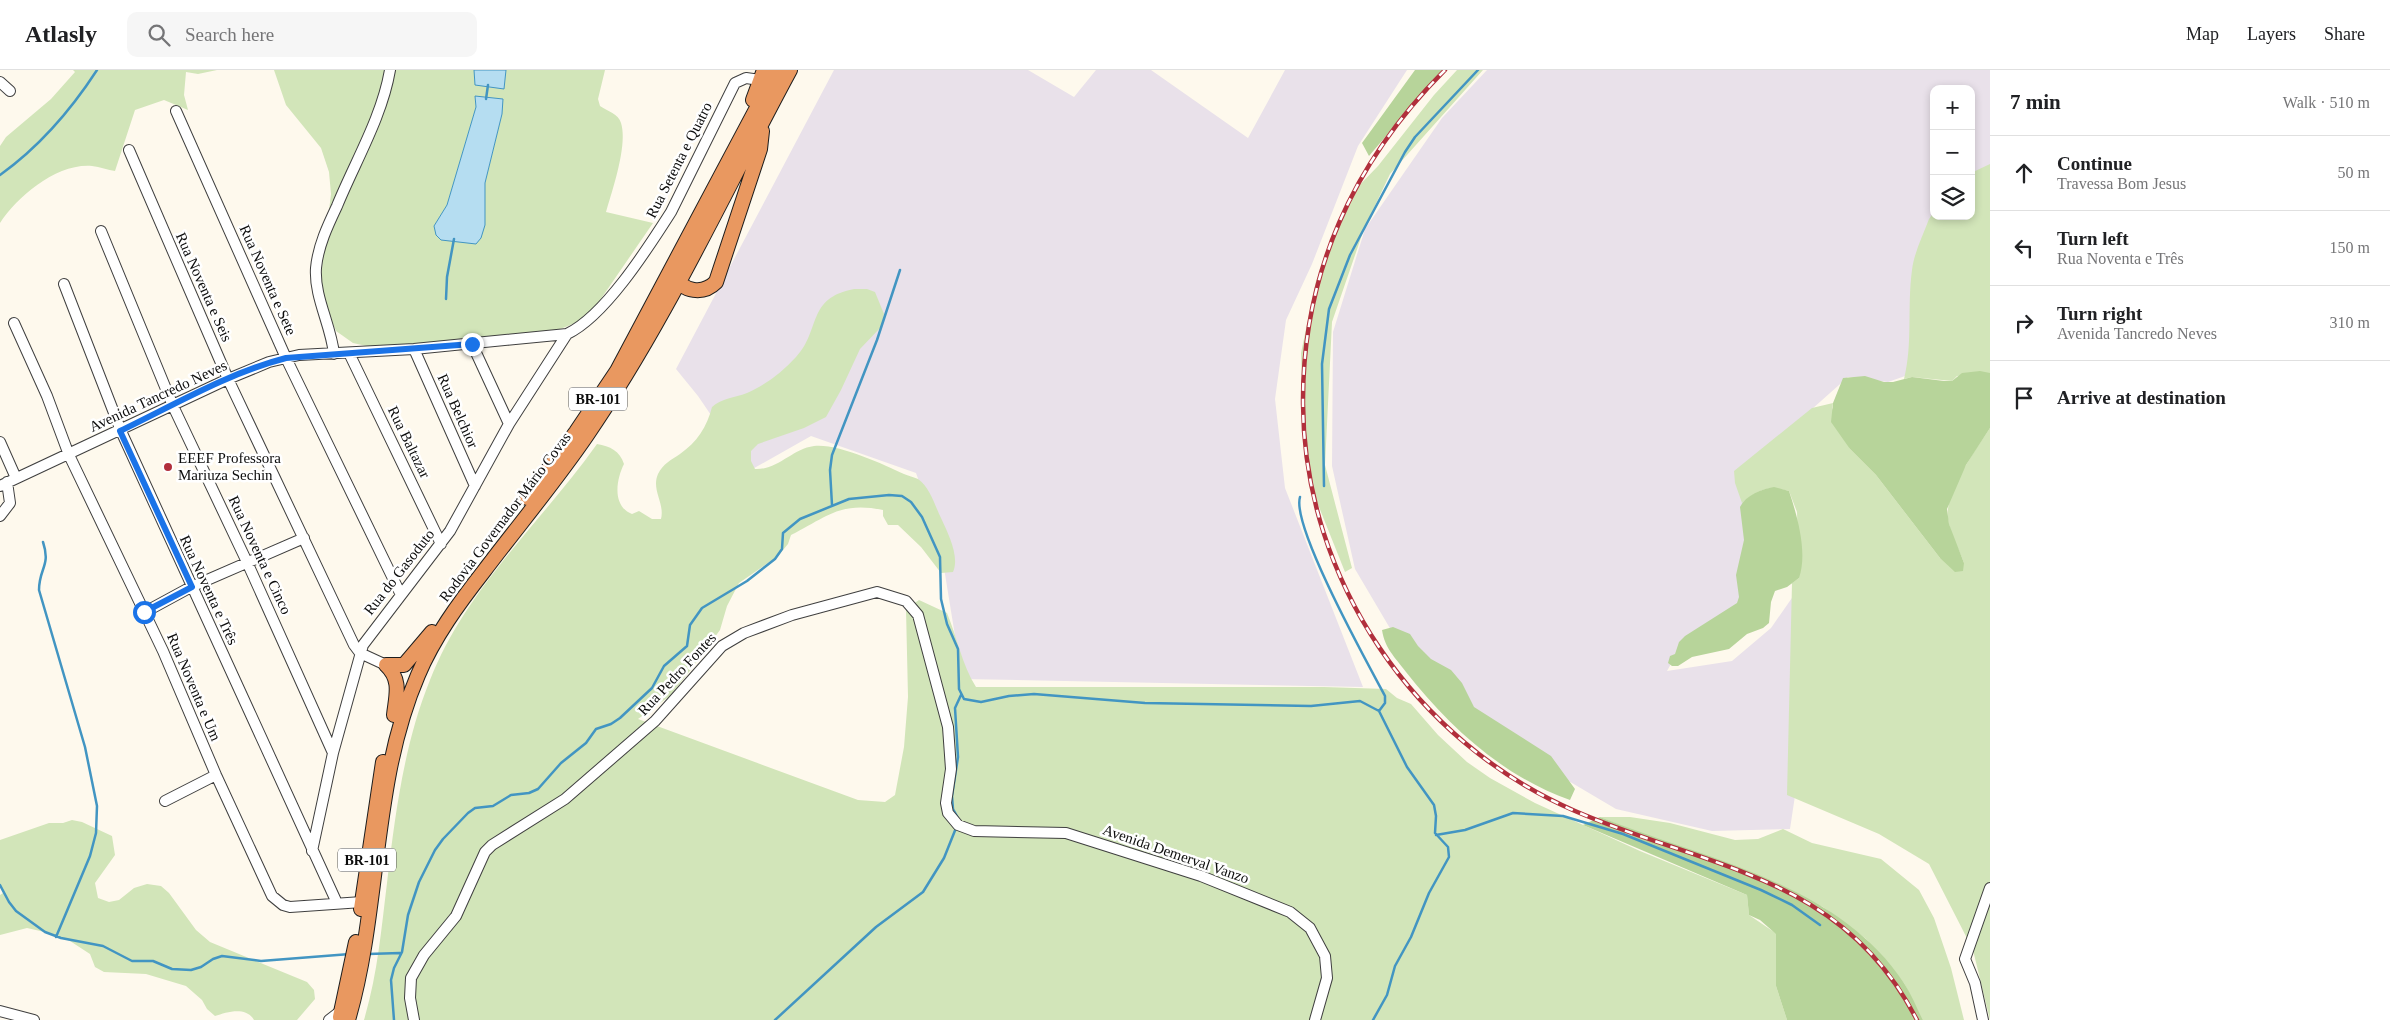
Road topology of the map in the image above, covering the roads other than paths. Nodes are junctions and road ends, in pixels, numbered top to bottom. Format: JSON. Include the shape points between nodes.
{"nodes":[{"id":1,"x":390,"y":70,"type":"edge"},
{"id":2,"x":777,"y":70,"type":"edge"},
{"id":3,"x":790,"y":70,"type":"edge"},
{"id":4,"x":762,"y":75,"type":"edge"},
{"id":5,"x":0,"y":82,"type":"edge"},
{"id":6,"x":10,"y":91,"type":"dead end"},
{"id":7,"x":176,"y":111,"type":"dead end"},
{"id":8,"x":758,"y":118,"type":"junction"},
{"id":9,"x":129,"y":150,"type":"dead end"},
{"id":10,"x":101,"y":231,"type":"dead end"},
{"id":11,"x":673,"y":263,"type":"junction"},
{"id":12,"x":679,"y":283,"type":"junction"},
{"id":13,"x":64,"y":284,"type":"dead end"},
{"id":14,"x":14,"y":323,"type":"dead end"},
{"id":15,"x":567,"y":334,"type":"junction"},
{"id":16,"x":472,"y":344,"type":"junction"},
{"id":17,"x":414,"y":349,"type":"junction"},
{"id":18,"x":349,"y":353,"type":"junction"},
{"id":19,"x":334,"y":354,"type":"junction"},
{"id":20,"x":286,"y":358,"type":"junction"},
{"id":21,"x":228,"y":379,"type":"junction"},
{"id":22,"x":172,"y":406,"type":"junction"},
{"id":23,"x":509,"y":424,"type":"junction"},
{"id":24,"x":120,"y":431,"type":"junction"},
{"id":25,"x":0,"y":442,"type":"edge"},
{"id":26,"x":69,"y":455,"type":"junction"},
{"id":27,"x":8,"y":482,"type":"edge"},
{"id":28,"x":475,"y":486,"type":"junction"},
{"id":29,"x":0,"y":516,"type":"edge"},
{"id":30,"x":304,"y":538,"type":"junction"},
{"id":31,"x":441,"y":544,"type":"junction"},
{"id":32,"x":247,"y":562,"type":"junction"},
{"id":33,"x":192,"y":587,"type":"junction"},
{"id":34,"x":401,"y":595,"type":"junction"},
{"id":35,"x":144,"y":612,"type":"junction"},
{"id":36,"x":432,"y":632,"type":"junction"},
{"id":37,"x":360,"y":653,"type":"junction"},
{"id":38,"x":386,"y":666,"type":"junction"},
{"id":39,"x":394,"y":715,"type":"junction"},
{"id":40,"x":333,"y":753,"type":"junction"},
{"id":41,"x":216,"y":775,"type":"junction"},
{"id":42,"x":164,"y":801,"type":"dead end"},
{"id":43,"x":958,"y":825,"type":"joint"},
{"id":44,"x":312,"y":851,"type":"junction"},
{"id":45,"x":1990,"y":888,"type":"edge"},
{"id":46,"x":362,"y":902,"type":"junction"},
{"id":47,"x":337,"y":903,"type":"junction"},
{"id":48,"x":5,"y":1015,"type":"edge"},
{"id":49,"x":343,"y":1017,"type":"edge"},
{"id":50,"x":34,"y":1020,"type":"edge"},
{"id":51,"x":329,"y":1020,"type":"edge"},
{"id":52,"x":414,"y":1020,"type":"edge"},
{"id":53,"x":1315,"y":1020,"type":"edge"},
{"id":54,"x":1983,"y":1020,"type":"edge"}],
"edges":[{"from":1,"to":19,"type":"street","via":[[375,116],[319,251],[316,278]]},
{"from":2,"to":8,"type":"highway","name":"Rodovia Governador Mário Covas","number":"BR-101"},
{"from":3,"to":8,"type":"highway","name":"Rodovia Governador Mário Covas","number":"BR-101"},
{"from":4,"to":8,"type":"highway","via":[[753,100]]},
{"from":4,"to":15,"type":"street","name":"Rua Setenta e Quatro","via":[[735,83],[659,231],[611,296],[583,325]]},
{"from":5,"to":6,"type":"street"},
{"from":7,"to":20,"type":"street","name":"Rua Noventa e Sete"},
{"from":8,"to":11,"type":"highway","name":"Rodovia Governador Mário Covas","number":"BR-101"},
{"from":8,"to":12,"type":"highway","name":"Rodovia Governador Mário Covas","number":"BR-101"},
{"from":8,"to":12,"type":"highway","via":[[760,150],[720,273],[709,288],[700,291],[690,290]]},
{"from":9,"to":21,"type":"street","name":"Rua Noventa e Seis"},
{"from":10,"to":22,"type":"street","name":"Rua Noventa e Cinco"},
{"from":11,"to":12,"type":"highway"},
{"from":11,"to":36,"type":"highway","name":"Rodovia Governador Mário Covas","number":"BR-101","via":[[616,371]]},
{"from":12,"to":49,"type":"highway","name":"Rodovia Governador Mário Covas","number":"BR-101","via":[[586,436],[462,600],[435,641],[418,675],[391,761],[361,966]]},
{"from":13,"to":24,"type":"street","name":"Rua Noventa e Três"},
{"from":14,"to":26,"type":"street","name":"Rua Noventa e Um"},
{"from":15,"to":16,"type":"street","name":"Avenida Tancredo Neves"},
{"from":15,"to":23,"type":"street","name":"Rua do Gasoduto"},
{"from":16,"to":17,"type":"street","name":"Avenida Tancredo Neves"},
{"from":16,"to":23,"type":"street"},
{"from":17,"to":18,"type":"street","name":"Avenida Tancredo Neves"},
{"from":17,"to":28,"type":"street","name":"Rua Belchior"},
{"from":18,"to":19,"type":"street","name":"Avenida Tancredo Neves"},
{"from":18,"to":31,"type":"street","name":"Rua Baltazar"},
{"from":19,"to":20,"type":"street","name":"Avenida Tancredo Neves"},
{"from":20,"to":21,"type":"street","name":"Avenida Tancredo Neves"},
{"from":20,"to":34,"type":"street","name":"Rua Noventa e Sete"},
{"from":21,"to":22,"type":"street","name":"Avenida Tancredo Neves"},
{"from":21,"to":30,"type":"street","name":"Rua Noventa e Seis"},
{"from":22,"to":24,"type":"street","name":"Avenida Tancredo Neves"},
{"from":22,"to":32,"type":"street","name":"Rua Noventa e Cinco"},
{"from":23,"to":28,"type":"street","name":"Rua do Gasoduto"},
{"from":24,"to":26,"type":"street","name":"Avenida Tancredo Neves"},
{"from":24,"to":33,"type":"street","name":"Rua Noventa e Três"},
{"from":25,"to":27,"type":"street"},
{"from":26,"to":27,"type":"street","name":"Avenida Tancredo Neves"},
{"from":26,"to":35,"type":"street","name":"Rua Noventa e Um"},
{"from":27,"to":29,"type":"street","via":[[10,503]]},
{"from":28,"to":31,"type":"street","name":"Rua do Gasoduto"},
{"from":30,"to":32,"type":"street"},
{"from":30,"to":37,"type":"street","name":"Rua Noventa e Seis"},
{"from":31,"to":34,"type":"street","name":"Rua do Gasoduto"},
{"from":32,"to":33,"type":"street"},
{"from":32,"to":40,"type":"street","name":"Rua Noventa e Cinco"},
{"from":33,"to":35,"type":"street"},
{"from":33,"to":44,"type":"street","name":"Rua Noventa e Três"},
{"from":34,"to":37,"type":"street","name":"Rua do Gasoduto","via":[[367,638]]},
{"from":35,"to":41,"type":"street","name":"Rua Noventa e Um"},
{"from":36,"to":38,"type":"highway","via":[[404,665]]},
{"from":36,"to":39,"type":"highway","name":"Rodovia Governador Mário Covas","number":"BR-101"},
{"from":37,"to":38,"type":"street"},
{"from":37,"to":40,"type":"street","name":"Rua do Gasoduto"},
{"from":38,"to":39,"type":"highway","via":[[396,680]]},
{"from":39,"to":46,"type":"highway","name":"Rodovia Governador Mário Covas","number":"BR-101","via":[[380,772]]},
{"from":40,"to":44,"type":"street","name":"Rua do Gasoduto"},
{"from":41,"to":42,"type":"street"},
{"from":41,"to":47,"type":"street","name":"Rua Noventa e Um","via":[[272,896],[283,905],[290,906]]},
{"from":43,"to":52,"type":"street","name":"Rua Pedro Fontes","via":[[948,813],[946,803],[950,769],[948,727],[918,615],[911,606],[877,592],[784,618],[744,633],[722,646],[656,721],[565,799],[492,845],[481,860],[456,916],[424,955],[411,978]]},
{"from":43,"to":53,"type":"street","name":"Avenida Demerval Vanzo","via":[[974,831],[1066,833],[1201,876],[1290,912],[1310,928],[1325,956],[1327,978]]},
{"from":44,"to":47,"type":"street","name":"Rua Noventa e Três"},
{"from":45,"to":54,"type":"street","via":[[1964,959],[1975,983]]},
{"from":46,"to":47,"type":"street","name":"Rua Noventa e Um"},
{"from":46,"to":49,"type":"highway","name":"Rodovia Governador Mário Covas","number":"BR-101"},
{"from":48,"to":50,"type":"street"},
{"from":49,"to":51,"type":"street"}]}
